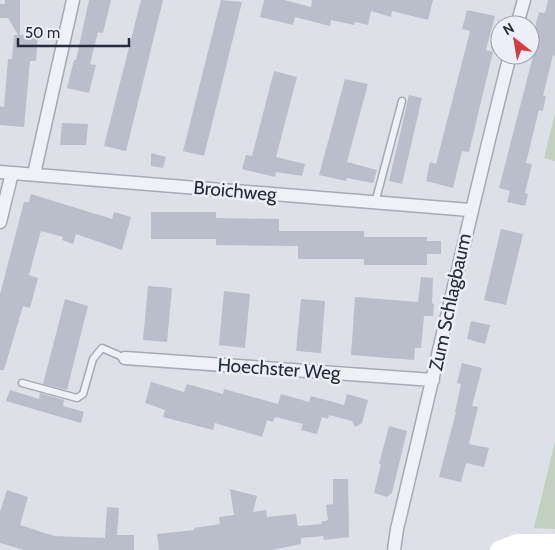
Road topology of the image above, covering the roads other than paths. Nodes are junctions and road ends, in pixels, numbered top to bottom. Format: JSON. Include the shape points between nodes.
{"nodes":[{"id":1,"x":73,"y":0,"type":"edge"},
{"id":2,"x":524,"y":0,"type":"edge"},
{"id":3,"x":520,"y":15,"type":"edge"},
{"id":4,"x":507,"y":65,"type":"edge"},
{"id":5,"x":402,"y":101,"type":"dead end"},
{"id":6,"x":6,"y":172,"type":"edge"},
{"id":7,"x":34,"y":174,"type":"junction"},
{"id":8,"x":374,"y":203,"type":"junction"},
{"id":9,"x":470,"y":210,"type":"junction"},
{"id":10,"x":0,"y":222,"type":"edge"},
{"id":11,"x":125,"y":358,"type":"joint"},
{"id":12,"x":433,"y":380,"type":"junction"},
{"id":13,"x":22,"y":383,"type":"dead end"},
{"id":14,"x":555,"y":542,"type":"edge"},
{"id":15,"x":394,"y":550,"type":"edge"},
{"id":16,"x":499,"y":550,"type":"edge"}],
"edges":[{"from":1,"to":7,"type":"street"},
{"from":2,"to":3,"type":"street"},
{"from":4,"to":9,"type":"street","name":"Zum Schlagbaum"},
{"from":5,"to":8,"type":"lane"},
{"from":6,"to":7,"type":"street","name":"Broichweg"},
{"from":6,"to":10,"type":"street"},
{"from":7,"to":8,"type":"street","name":"Broichweg"},
{"from":8,"to":9,"type":"street","name":"Broichweg"},
{"from":9,"to":12,"type":"street","name":"Zum Schlagbaum"},
{"from":11,"to":12,"type":"street","name":"Hoechster Weg"},
{"from":11,"to":13,"type":"lane","via":[[102,348],[93,360],[83,394],[77,398]]},
{"from":12,"to":15,"type":"street","name":"Zum Schlagbaum"},
{"from":14,"to":16,"type":"main road","via":[[517,543]]}]}
